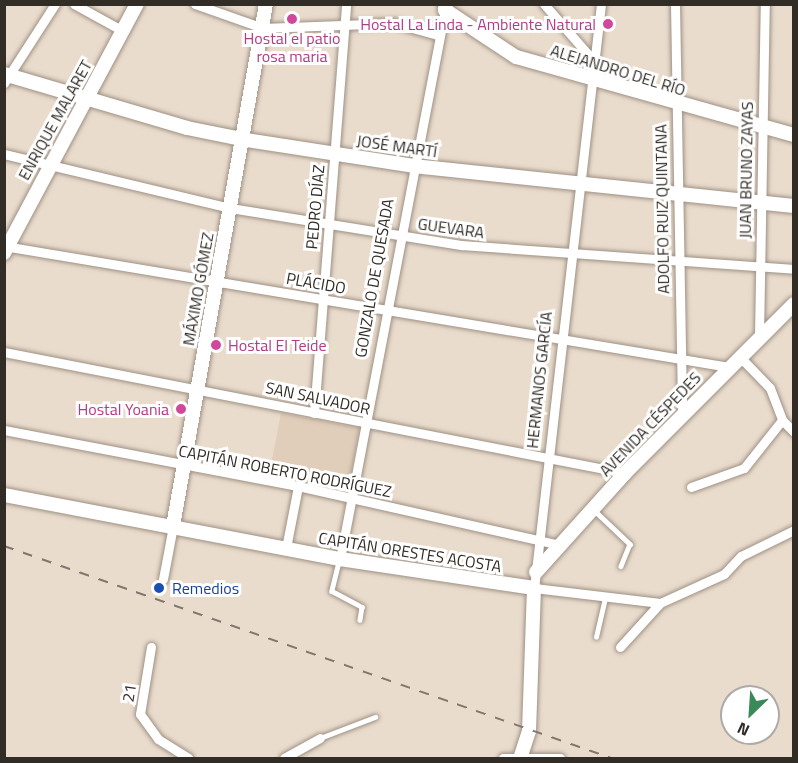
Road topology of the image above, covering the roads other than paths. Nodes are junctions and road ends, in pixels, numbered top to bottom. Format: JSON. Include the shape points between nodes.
{"nodes":[{"id":1,"x":55,"y":4,"type":"edge"},
{"id":2,"x":74,"y":4,"type":"edge"},
{"id":3,"x":137,"y":4,"type":"edge"},
{"id":4,"x":195,"y":4,"type":"edge"},
{"id":5,"x":267,"y":4,"type":"edge"},
{"id":6,"x":346,"y":4,"type":"edge"},
{"id":7,"x":544,"y":4,"type":"edge"},
{"id":8,"x":601,"y":4,"type":"edge"},
{"id":9,"x":675,"y":4,"type":"edge"},
{"id":10,"x":765,"y":4,"type":"edge"},
{"id":11,"x":445,"y":7,"type":"edge"},
{"id":12,"x":344,"y":24,"type":"junction"},
{"id":13,"x":263,"y":28,"type":"junction"},
{"id":14,"x":123,"y":31,"type":"junction"},
{"id":15,"x":438,"y":35,"type":"junction"},
{"id":16,"x":593,"y":60,"type":"junction"},
{"id":17,"x":6,"y":78,"type":"edge"},
{"id":18,"x":591,"y":79,"type":"junction"},
{"id":19,"x":86,"y":100,"type":"junction"},
{"id":20,"x":675,"y":105,"type":"junction"},
{"id":21,"x":762,"y":127,"type":"junction"},
{"id":22,"x":794,"y":135,"type":"edge"},
{"id":23,"x":246,"y":140,"type":"junction"},
{"id":24,"x":4,"y":154,"type":"edge"},
{"id":25,"x":335,"y":154,"type":"junction"},
{"id":26,"x":413,"y":166,"type":"junction"},
{"id":27,"x":47,"y":167,"type":"junction"},
{"id":28,"x":577,"y":183,"type":"junction"},
{"id":29,"x":677,"y":195,"type":"junction"},
{"id":30,"x":761,"y":202,"type":"junction"},
{"id":31,"x":794,"y":206,"type":"edge"},
{"id":32,"x":230,"y":208,"type":"junction"},
{"id":33,"x":328,"y":225,"type":"junction"},
{"id":34,"x":398,"y":235,"type":"junction"},
{"id":35,"x":6,"y":249,"type":"edge"},
{"id":36,"x":568,"y":257,"type":"junction"},
{"id":37,"x":678,"y":264,"type":"junction"},
{"id":38,"x":759,"y":268,"type":"junction"},
{"id":39,"x":794,"y":269,"type":"edge"},
{"id":40,"x":215,"y":280,"type":"junction"},
{"id":41,"x":323,"y":299,"type":"junction"},
{"id":42,"x":794,"y":304,"type":"edge"},
{"id":43,"x":385,"y":310,"type":"junction"},
{"id":44,"x":759,"y":336,"type":"junction"},
{"id":45,"x":559,"y":342,"type":"junction"},
{"id":46,"x":4,"y":352,"type":"edge"},
{"id":47,"x":740,"y":357,"type":"junction"},
{"id":48,"x":681,"y":360,"type":"junction"},
{"id":49,"x":729,"y":367,"type":"junction"},
{"id":50,"x":198,"y":388,"type":"junction"},
{"id":51,"x":314,"y":413,"type":"junction"},
{"id":52,"x":682,"y":414,"type":"junction"},
{"id":53,"x":782,"y":420,"type":"junction"},
{"id":54,"x":364,"y":423,"type":"junction"},
{"id":55,"x":4,"y":430,"type":"edge"},
{"id":56,"x":794,"y":432,"type":"edge"},
{"id":57,"x":548,"y":459,"type":"junction"},
{"id":58,"x":184,"y":466,"type":"junction"},
{"id":59,"x":625,"y":473,"type":"junction"},
{"id":60,"x":298,"y":486,"type":"junction"},
{"id":61,"x":691,"y":487,"type":"dead end"},
{"id":62,"x":4,"y":495,"type":"edge"},
{"id":63,"x":351,"y":498,"type":"junction"},
{"id":64,"x":592,"y":508,"type":"junction"},
{"id":65,"x":173,"y":526,"type":"junction"},
{"id":66,"x":794,"y":530,"type":"edge"},
{"id":67,"x":539,"y":541,"type":"junction"},
{"id":68,"x":559,"y":545,"type":"junction"},
{"id":69,"x":286,"y":548,"type":"junction"},
{"id":70,"x":340,"y":559,"type":"junction"},
{"id":71,"x":621,"y":566,"type":"dead end"},
{"id":72,"x":536,"y":572,"type":"junction"},
{"id":73,"x":163,"y":579,"type":"dead end"},
{"id":74,"x":534,"y":588,"type":"junction"},
{"id":75,"x":605,"y":598,"type":"junction"},
{"id":76,"x":660,"y":603,"type":"junction"},
{"id":77,"x":360,"y":620,"type":"dead end"},
{"id":78,"x":596,"y":637,"type":"dead end"},
{"id":79,"x":151,"y":647,"type":"dead end"},
{"id":80,"x":620,"y":647,"type":"dead end"},
{"id":81,"x":375,"y":717,"type":"dead end"},
{"id":82,"x":320,"y":738,"type":"joint"},
{"id":83,"x":520,"y":758,"type":"edge"},
{"id":84,"x":189,"y":759,"type":"edge"},
{"id":85,"x":284,"y":759,"type":"edge"},
{"id":86,"x":503,"y":759,"type":"edge"},
{"id":87,"x":560,"y":759,"type":"edge"}],
"edges":[{"from":1,"to":17,"type":"street"},
{"from":2,"to":14,"type":"street"},
{"from":3,"to":14,"type":"street","name":"ENRIQUE MALARET"},
{"from":4,"to":13,"type":"street"},
{"from":5,"to":13,"type":"street","name":"MÁXIMO GÓMEZ"},
{"from":6,"to":12,"type":"street","name":"PEDRO DÍAZ"},
{"from":7,"to":16,"type":"street"},
{"from":8,"to":16,"type":"street","name":"HERMANOS GARCÍA"},
{"from":9,"to":20,"type":"street","name":"ADOLFO RUIZ QUINTANA"},
{"from":10,"to":21,"type":"street","name":"JUAN BRUNO ZAYAS"},
{"from":11,"to":15,"type":"street","name":"GONZALO DE QUESADA"},
{"from":11,"to":18,"type":"street","name":"ALEJANDRO DEL RÍO","via":[[516,57]]},
{"from":12,"to":13,"type":"street"},
{"from":12,"to":15,"type":"street","via":[[394,23]]},
{"from":12,"to":25,"type":"street","name":"PEDRO DÍAZ"},
{"from":13,"to":23,"type":"street","name":"MÁXIMO GÓMEZ"},
{"from":14,"to":19,"type":"street","name":"ENRIQUE MALARET"},
{"from":15,"to":26,"type":"street","name":"GONZALO DE QUESADA"},
{"from":16,"to":18,"type":"street","name":"HERMANOS GARCÍA"},
{"from":17,"to":19,"type":"street","name":"JOSÉ MARTÍ"},
{"from":18,"to":20,"type":"street","name":"ALEJANDRO DEL RÍO"},
{"from":18,"to":28,"type":"street","name":"HERMANOS GARCÍA"},
{"from":19,"to":23,"type":"street","name":"JOSÉ MARTÍ"},
{"from":19,"to":27,"type":"street","name":"ENRIQUE MALARET"},
{"from":20,"to":21,"type":"street","name":"ALEJANDRO DEL RÍO"},
{"from":20,"to":29,"type":"street","name":"ADOLFO RUIZ QUINTANA"},
{"from":21,"to":22,"type":"street","name":"ALEJANDRO DEL RÍO"},
{"from":21,"to":30,"type":"street","name":"JUAN BRUNO ZAYAS"},
{"from":23,"to":25,"type":"street","name":"JOSÉ MARTÍ"},
{"from":23,"to":32,"type":"street","name":"MÁXIMO GÓMEZ"},
{"from":24,"to":27,"type":"street","name":"GUEVARA"},
{"from":25,"to":26,"type":"street","name":"JOSÉ MARTÍ"},
{"from":25,"to":33,"type":"street","name":"PEDRO DÍAZ"},
{"from":26,"to":28,"type":"street","name":"JOSÉ MARTÍ"},
{"from":26,"to":34,"type":"street","name":"GONZALO DE QUESADA"},
{"from":27,"to":32,"type":"street","name":"GUEVARA"},
{"from":27,"to":35,"type":"street","name":"ENRIQUE MALARET"},
{"from":28,"to":29,"type":"street","name":"JOSÉ MARTÍ"},
{"from":28,"to":36,"type":"street","name":"HERMANOS GARCÍA"},
{"from":29,"to":30,"type":"street","name":"JOSÉ MARTÍ"},
{"from":29,"to":37,"type":"street","name":"ADOLFO RUIZ QUINTANA"},
{"from":30,"to":31,"type":"street","name":"JOSÉ MARTÍ"},
{"from":30,"to":38,"type":"street","name":"JUAN BRUNO ZAYAS"},
{"from":32,"to":33,"type":"street","name":"GUEVARA"},
{"from":32,"to":40,"type":"street","name":"MÁXIMO GÓMEZ"},
{"from":33,"to":34,"type":"street","name":"GUEVARA"},
{"from":33,"to":41,"type":"street","name":"PEDRO DÍAZ"},
{"from":34,"to":36,"type":"street","name":"GUEVARA"},
{"from":34,"to":43,"type":"street","name":"GONZALO DE QUESADA"},
{"from":35,"to":40,"type":"street","name":"PLÁCIDO"},
{"from":36,"to":37,"type":"street","name":"GUEVARA"},
{"from":36,"to":45,"type":"street","name":"HERMANOS GARCÍA"},
{"from":37,"to":38,"type":"street","name":"GUEVARA"},
{"from":37,"to":48,"type":"street","name":"ADOLFO RUIZ QUINTANA"},
{"from":38,"to":39,"type":"street","name":"GUEVARA"},
{"from":38,"to":44,"type":"street","name":"JUAN BRUNO ZAYAS"},
{"from":40,"to":41,"type":"street","name":"PLÁCIDO"},
{"from":40,"to":50,"type":"street","name":"MÁXIMO GÓMEZ"},
{"from":41,"to":43,"type":"street","name":"PLÁCIDO"},
{"from":41,"to":51,"type":"street","name":"PEDRO DÍAZ"},
{"from":42,"to":44,"type":"street","name":"AVENIDA CÉSPEDES"},
{"from":43,"to":45,"type":"street","name":"PLÁCIDO"},
{"from":43,"to":54,"type":"street","name":"GONZALO DE QUESADA"},
{"from":44,"to":47,"type":"street","name":"AVENIDA CÉSPEDES"},
{"from":45,"to":48,"type":"street","name":"PLÁCIDO"},
{"from":45,"to":57,"type":"street","name":"HERMANOS GARCÍA"},
{"from":46,"to":50,"type":"street","name":"SAN SALVADOR"},
{"from":47,"to":49,"type":"street","name":"AVENIDA CÉSPEDES"},
{"from":47,"to":53,"type":"street","via":[[770,388]]},
{"from":48,"to":49,"type":"street","name":"PLÁCIDO"},
{"from":48,"to":52,"type":"street","name":"ADOLFO RUIZ QUINTANA"},
{"from":49,"to":52,"type":"street","name":"AVENIDA CÉSPEDES"},
{"from":50,"to":51,"type":"street","name":"SAN SALVADOR"},
{"from":50,"to":58,"type":"street","name":"MÁXIMO GÓMEZ"},
{"from":51,"to":54,"type":"street","name":"SAN SALVADOR"},
{"from":52,"to":59,"type":"street","name":"AVENIDA CÉSPEDES"},
{"from":53,"to":56,"type":"street"},
{"from":53,"to":61,"type":"street","via":[[744,468]]},
{"from":54,"to":57,"type":"street","name":"SAN SALVADOR"},
{"from":54,"to":63,"type":"street","name":"GONZALO DE QUESADA"},
{"from":55,"to":58,"type":"street","name":"CAPITÁN ROBERTO RODRÍGUEZ"},
{"from":57,"to":59,"type":"street","name":"SAN SALVADOR"},
{"from":57,"to":67,"type":"street","name":"HERMANOS GARCÍA"},
{"from":58,"to":60,"type":"street","name":"CAPITÁN ROBERTO RODRÍGUEZ"},
{"from":58,"to":65,"type":"street","name":"MÁXIMO GÓMEZ"},
{"from":59,"to":64,"type":"street","name":"AVENIDA CÉSPEDES"},
{"from":60,"to":63,"type":"street","name":"CAPITÁN ROBERTO RODRÍGUEZ"},
{"from":60,"to":69,"type":"street"},
{"from":62,"to":65,"type":"street","name":"CAPITÁN ORESTES ACOSTA"},
{"from":63,"to":67,"type":"street","name":"CAPITÁN ROBERTO RODRÍGUEZ"},
{"from":63,"to":70,"type":"street","name":"GONZALO DE QUESADA"},
{"from":64,"to":68,"type":"street","name":"AVENIDA CÉSPEDES"},
{"from":64,"to":71,"type":"lane","via":[[630,544]]},
{"from":65,"to":69,"type":"street","name":"CAPITÁN ORESTES ACOSTA"},
{"from":65,"to":73,"type":"street","name":"MÁXIMO GÓMEZ"},
{"from":66,"to":76,"type":"street","name":"CAPITÁN ORESTES ACOSTA","via":[[741,556],[724,574]]},
{"from":67,"to":68,"type":"street","name":"CAPITÁN ROBERTO RODRÍGUEZ"},
{"from":67,"to":72,"type":"street","name":"HERMANOS GARCÍA"},
{"from":68,"to":72,"type":"street","name":"AVENIDA CÉSPEDES"},
{"from":69,"to":70,"type":"street","name":"CAPITÁN ORESTES ACOSTA"},
{"from":70,"to":74,"type":"street","name":"CAPITÁN ORESTES ACOSTA"},
{"from":70,"to":77,"type":"lane","via":[[332,591],[362,607]]},
{"from":72,"to":74,"type":"street","name":"HERMANOS GARCÍA"},
{"from":74,"to":75,"type":"street","name":"CAPITÁN ORESTES ACOSTA"},
{"from":74,"to":83,"type":"street","name":"HERMANOS GARCÍA","via":[[529,731]]},
{"from":75,"to":76,"type":"street","name":"CAPITÁN ORESTES ACOSTA"},
{"from":75,"to":78,"type":"lane"},
{"from":76,"to":80,"type":"street"},
{"from":79,"to":84,"type":"street","name":"21","via":[[141,714],[158,739]]},
{"from":81,"to":82,"type":"lane"},
{"from":82,"to":85,"type":"street"},
{"from":83,"to":86,"type":"street"},
{"from":83,"to":87,"type":"street"}]}
